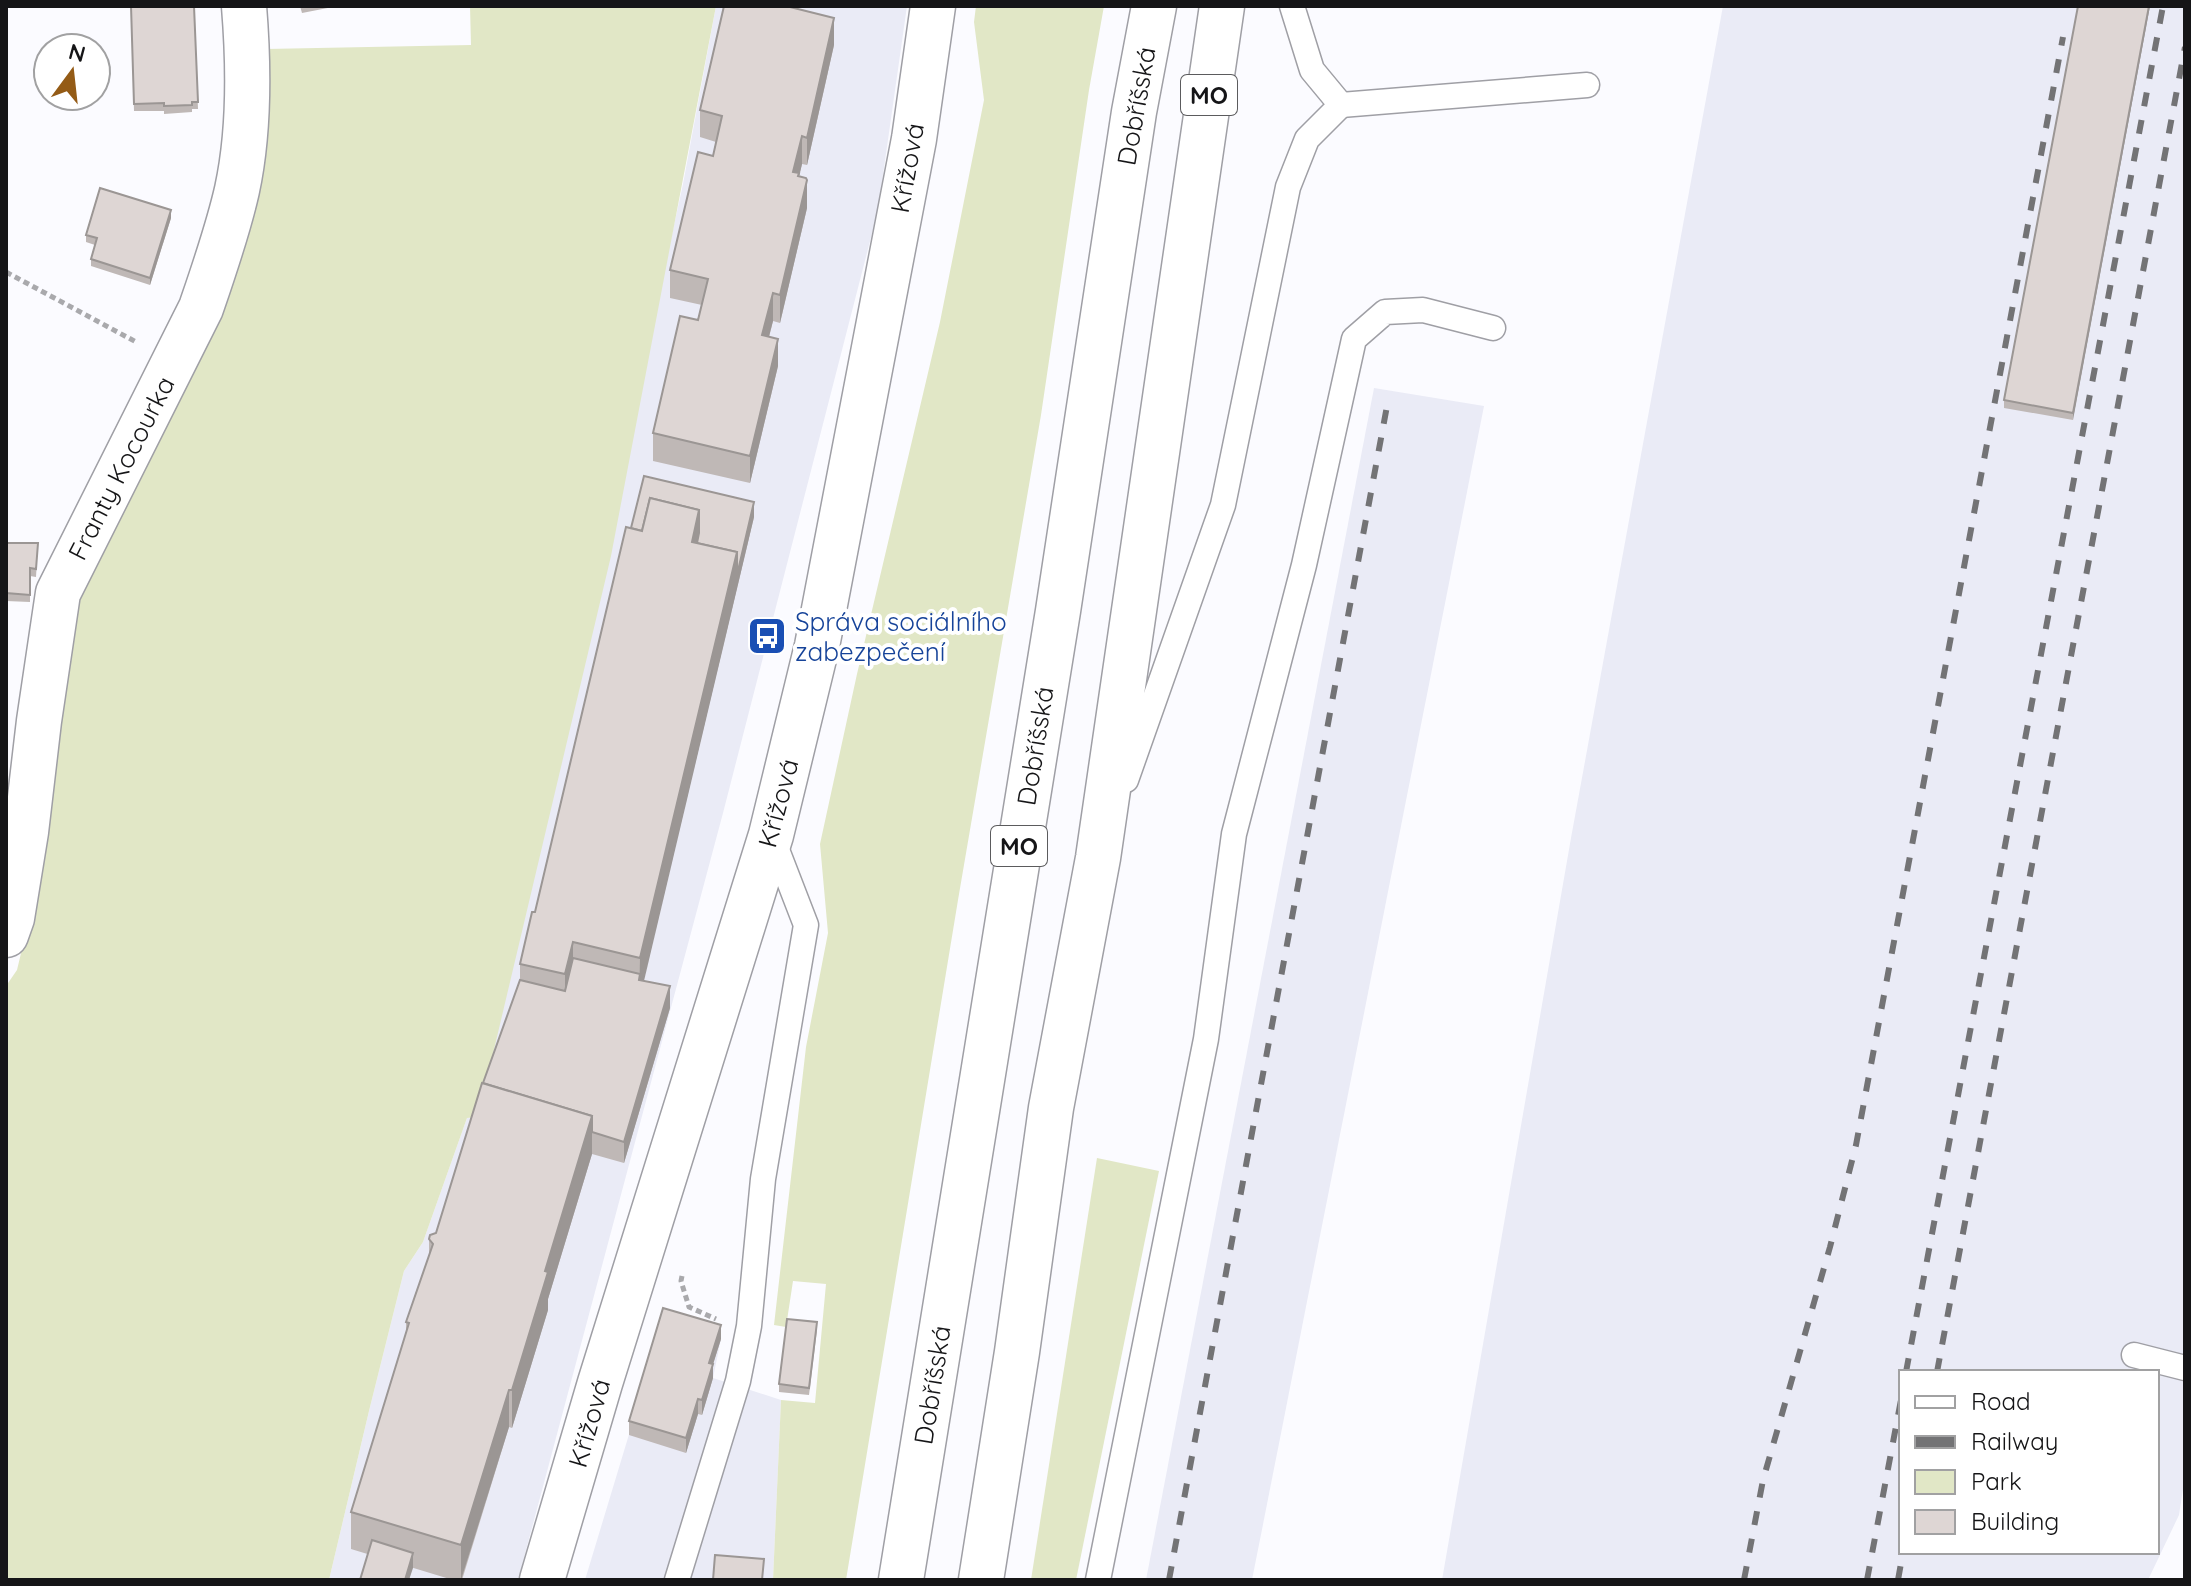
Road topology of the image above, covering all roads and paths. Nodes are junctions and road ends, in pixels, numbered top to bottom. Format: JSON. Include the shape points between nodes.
{"nodes":[{"id":1,"x":244,"y":6,"type":"edge"},
{"id":2,"x":933,"y":6,"type":"edge"},
{"id":3,"x":1136,"y":6,"type":"edge"},
{"id":4,"x":1154,"y":6,"type":"edge"},
{"id":5,"x":1222,"y":6,"type":"edge"},
{"id":6,"x":1251,"y":6,"type":"edge"},
{"id":7,"x":1292,"y":6,"type":"edge"},
{"id":8,"x":1587,"y":85,"type":"dead end"},
{"id":9,"x":1341,"y":105,"type":"junction"},
{"id":10,"x":1134,"y":112,"type":"junction"},
{"id":11,"x":1196,"y":184,"type":"junction"},
{"id":12,"x":6,"y":272,"type":"edge"},
{"id":13,"x":1493,"y":328,"type":"dead end"},
{"id":14,"x":174,"y":363,"type":"junction"},
{"id":15,"x":771,"y":835,"type":"junction"},
{"id":16,"x":1098,"y":858,"type":"junction"},
{"id":17,"x":6,"y":935,"type":"edge"},
{"id":18,"x":2134,"y":1355,"type":"dead end"},
{"id":19,"x":2185,"y":1368,"type":"edge"},
{"id":20,"x":542,"y":1580,"type":"edge"},
{"id":21,"x":677,"y":1580,"type":"edge"},
{"id":22,"x":901,"y":1580,"type":"edge"},
{"id":23,"x":981,"y":1580,"type":"edge"},
{"id":24,"x":1098,"y":1580,"type":"edge"}],
"edges":[{"from":1,"to":14,"type":"main road","name":"Franty Kocourka","via":[[247,101],[237,190],[201,308]]},
{"from":2,"to":15,"type":"main road","name":"Křížová","via":[[914,139],[817,646]]},
{"from":3,"to":10,"type":"main road"},
{"from":4,"to":10,"type":"main road","name":"Dobříšská","number":"MO"},
{"from":5,"to":11,"type":"main road","number":"MO"},
{"from":6,"to":11,"type":"main road"},
{"from":7,"to":9,"type":"lane","via":[[1312,70]]},
{"from":8,"to":9,"type":"lane"},
{"from":9,"to":16,"type":"lane","via":[[1307,139],[1288,187],[1223,505]]},
{"from":10,"to":22,"type":"main road","name":"Dobříšská","number":"MO"},
{"from":11,"to":16,"type":"main road","number":"MO"},
{"from":12,"to":14,"type":"path"},
{"from":13,"to":24,"type":"lane","via":[[1423,310],[1385,312],[1354,339],[1304,565],[1234,834],[1206,1039]]},
{"from":14,"to":17,"type":"main road","name":"Franty Kocourka","via":[[58,593],[26,832]]},
{"from":15,"to":20,"type":"main road","name":"Křížová"},
{"from":15,"to":21,"type":"lane","via":[[806,925],[763,1179],[749,1326],[738,1381]]},
{"from":16,"to":23,"type":"main road","number":"MO","via":[[1051,1108]]},
{"from":18,"to":19,"type":"lane"}]}
